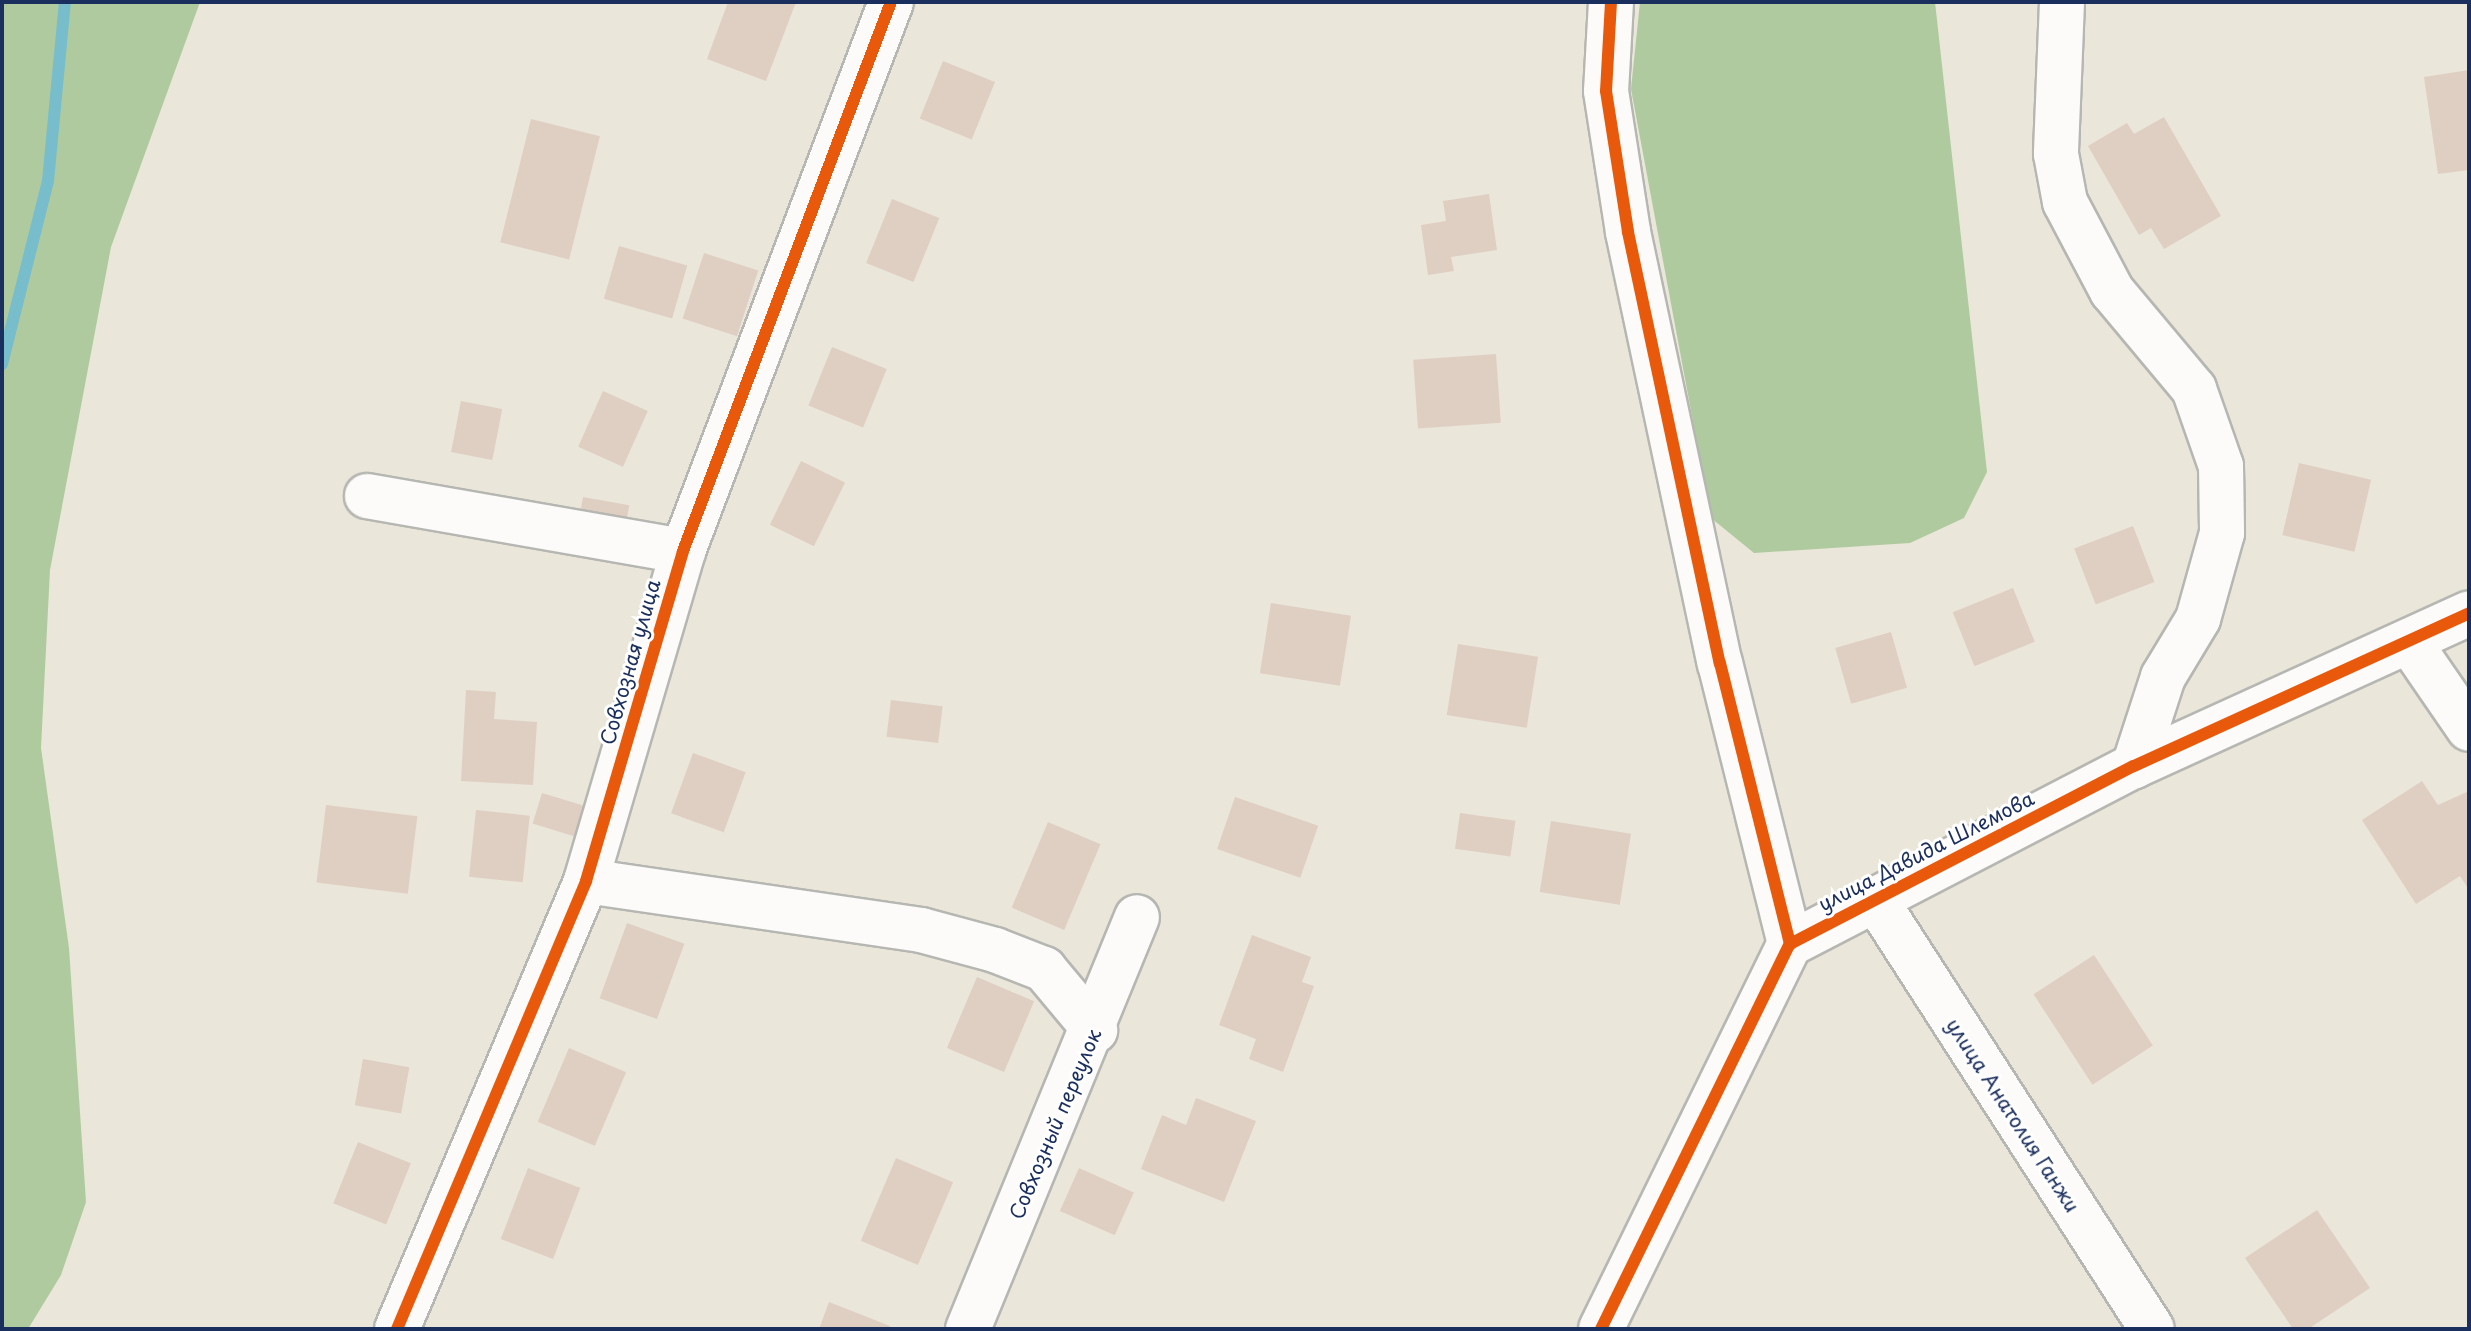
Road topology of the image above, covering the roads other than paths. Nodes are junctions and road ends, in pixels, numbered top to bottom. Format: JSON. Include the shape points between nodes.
{"nodes":[{"id":1,"x":891,"y":2,"type":"edge"},
{"id":2,"x":1611,"y":2,"type":"edge"},
{"id":3,"x":2062,"y":2,"type":"edge"},
{"id":4,"x":367,"y":496,"type":"dead end"},
{"id":5,"x":683,"y":551,"type":"junction"},
{"id":6,"x":2469,"y":613,"type":"edge"},
{"id":7,"x":2410,"y":643,"type":"junction"},
{"id":8,"x":2469,"y":729,"type":"edge"},
{"id":9,"x":2134,"y":766,"type":"junction"},
{"id":10,"x":586,"y":881,"type":"junction"},
{"id":11,"x":1875,"y":899,"type":"junction"},
{"id":12,"x":1137,"y":917,"type":"dead end"},
{"id":13,"x":1790,"y":944,"type":"junction"},
{"id":14,"x":1095,"y":1030,"type":"junction"},
{"id":15,"x":397,"y":1329,"type":"edge"},
{"id":16,"x":968,"y":1329,"type":"edge"},
{"id":17,"x":1601,"y":1329,"type":"edge"},
{"id":18,"x":2152,"y":1329,"type":"edge"}],
"edges":[{"from":1,"to":5,"type":"street","name":"Совхозная улица"},
{"from":2,"to":13,"type":"street","via":[[1606,91],[1628,232],[1717,648]]},
{"from":3,"to":9,"type":"street","via":[[2056,154],[2065,202],[2112,291],[2194,389],[2221,466],[2222,533],[2198,619],[2163,677]]},
{"from":4,"to":5,"type":"street"},
{"from":5,"to":10,"type":"street","name":"Совхозная улица"},
{"from":6,"to":7,"type":"street","name":"улица Давида Шлемова"},
{"from":7,"to":8,"type":"street"},
{"from":7,"to":9,"type":"street","name":"улица Давида Шлемова"},
{"from":9,"to":11,"type":"street","name":"улица Давида Шлемова"},
{"from":10,"to":14,"type":"street","via":[[921,930],[995,950],[1044,969],[1074,995]]},
{"from":10,"to":15,"type":"street","name":"Совхозная улица"},
{"from":11,"to":13,"type":"street","name":"улица Давида Шлемова"},
{"from":11,"to":18,"type":"street","name":"улица Анатолия Ганжи"},
{"from":12,"to":14,"type":"street","name":"Совхозный переулок"},
{"from":13,"to":17,"type":"street"},
{"from":14,"to":16,"type":"street","name":"Совхозный переулок"}]}
